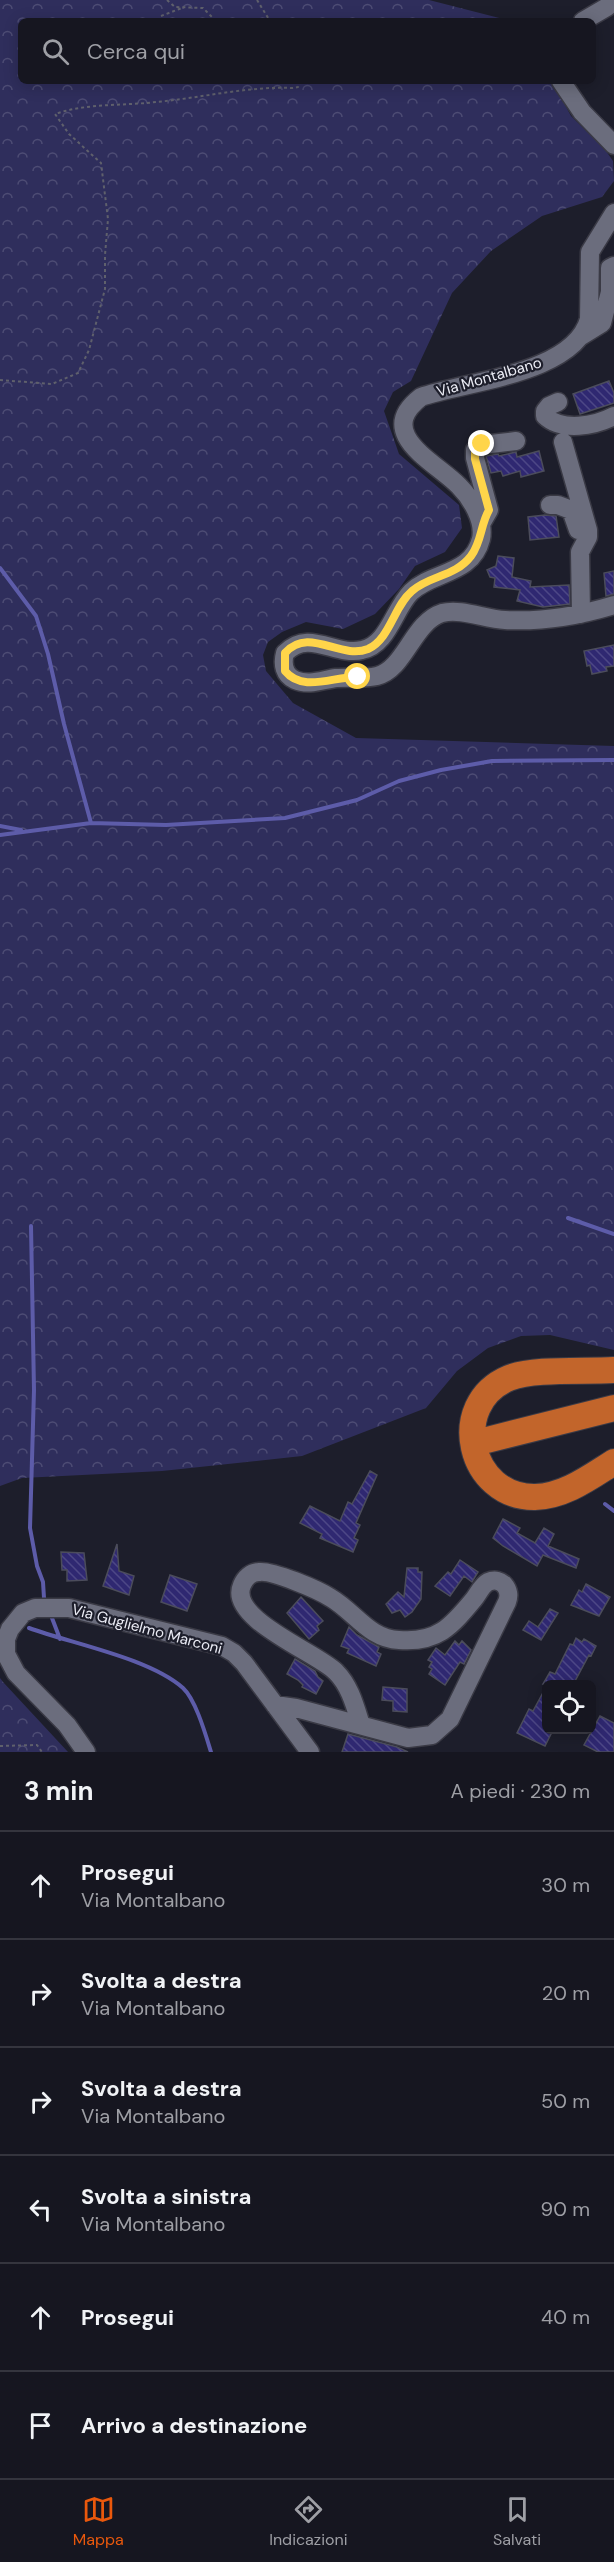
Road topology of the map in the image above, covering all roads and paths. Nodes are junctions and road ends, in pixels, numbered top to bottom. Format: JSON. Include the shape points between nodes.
{"nodes":[{"id":1,"x":167,"y":0,"type":"edge"},
{"id":2,"x":257,"y":0,"type":"edge"},
{"id":3,"x":614,"y":0,"type":"edge"},
{"id":4,"x":182,"y":8,"type":"junction"},
{"id":5,"x":161,"y":16,"type":"dead end"},
{"id":6,"x":213,"y":18,"type":"edge"},
{"id":7,"x":268,"y":18,"type":"edge"},
{"id":8,"x":589,"y":18,"type":"edge"},
{"id":9,"x":300,"y":84,"type":"edge"},
{"id":10,"x":563,"y":84,"type":"edge"},
{"id":11,"x":614,"y":145,"type":"edge"},
{"id":12,"x":611,"y":221,"type":"edge"},
{"id":13,"x":614,"y":266,"type":"edge"},
{"id":14,"x":581,"y":336,"type":"junction"},
{"id":15,"x":0,"y":380,"type":"edge"},
{"id":16,"x":558,"y":402,"type":"dead end"},
{"id":17,"x":614,"y":416,"type":"edge"},
{"id":18,"x":516,"y":441,"type":"dead end"},
{"id":19,"x":563,"y":442,"type":"dead end"},
{"id":20,"x":550,"y":505,"type":"dead end"},
{"id":21,"x":481,"y":524,"type":"junction"},
{"id":22,"x":580,"y":552,"type":"junction"},
{"id":23,"x":614,"y":605,"type":"edge"},
{"id":24,"x":581,"y":614,"type":"junction"},
{"id":25,"x":614,"y":1370,"type":"edge"},
{"id":26,"x":614,"y":1403,"type":"edge"},
{"id":27,"x":602,"y":1411,"type":"edge"},
{"id":28,"x":487,"y":1440,"type":"dead end"},
{"id":29,"x":614,"y":1462,"type":"edge"},
{"id":30,"x":5,"y":1663,"type":"edge"},
{"id":31,"x":275,"y":1705,"type":"junction"},
{"id":32,"x":361,"y":1725,"type":"junction"},
{"id":33,"x":0,"y":1746,"type":"edge"},
{"id":34,"x":42,"y":1752,"type":"edge"},
{"id":35,"x":86,"y":1752,"type":"edge"},
{"id":36,"x":309,"y":1752,"type":"edge"}],
"edges":[{"from":1,"to":4,"type":"path"},
{"from":2,"to":7,"type":"path"},
{"from":3,"to":8,"type":"street"},
{"from":4,"to":5,"type":"path"},
{"from":4,"to":6,"type":"path","via":[[203,8]]},
{"from":9,"to":15,"type":"path","via":[[293,88],[145,104],[73,108],[56,114],[69,134],[101,163],[108,219],[105,289],[89,350],[78,373],[52,384]]},
{"from":10,"to":11,"type":"street","via":[[582,112]]},
{"from":12,"to":14,"type":"street","via":[[590,252],[589,319]]},
{"from":13,"to":14,"type":"street","name":"Via Montalbano","via":[[610,268],[610,292],[602,323]]},
{"from":14,"to":21,"type":"street","name":"Via Montalbano","via":[[543,363],[421,397],[407,410],[404,427],[411,444],[466,494]]},
{"from":16,"to":17,"type":"street","via":[[549,406],[545,416],[559,424],[576,426]]},
{"from":18,"to":21,"type":"street","via":[[482,444],[475,450],[489,510]]},
{"from":19,"to":22,"type":"street","via":[[588,530]]},
{"from":20,"to":22,"type":"street","via":[[571,510]]},
{"from":21,"to":24,"type":"street","via":[[478,546],[464,565],[412,591],[370,648],[350,651],[321,643],[297,644],[285,653],[285,671],[304,683],[377,676],[389,669],[428,621],[441,614],[538,620]]},
{"from":22,"to":24,"type":"street"},
{"from":23,"to":24,"type":"street"},
{"from":25,"to":29,"type":"highway","via":[[516,1375],[490,1390],[477,1406],[472,1424],[472,1443],[483,1470],[506,1490],[536,1497],[567,1490]]},
{"from":26,"to":27,"type":"highway"},
{"from":27,"to":28,"type":"highway"},
{"from":30,"to":31,"type":"street","name":"Via Guglielmo Marconi","via":[[9,1629],[23,1613],[35,1608],[69,1608],[222,1646],[244,1663]]},
{"from":30,"to":35,"type":"street","name":"Via Guglielmo Marconi","via":[[66,1725]]},
{"from":31,"to":32,"type":"street"},
{"from":31,"to":36,"type":"street","name":"Via Guglielmo Marconi"},
{"from":32,"to":32,"type":"street","via":[[408,1738],[420,1738],[442,1728],[507,1602],[509,1593],[504,1584],[487,1583],[452,1626],[414,1641],[393,1640],[373,1632],[334,1599],[313,1588],[266,1572],[247,1577],[240,1595],[246,1607],[264,1626],[322,1660],[338,1674],[352,1696]]},
{"from":33,"to":34,"type":"path","via":[[37,1745]]}]}
